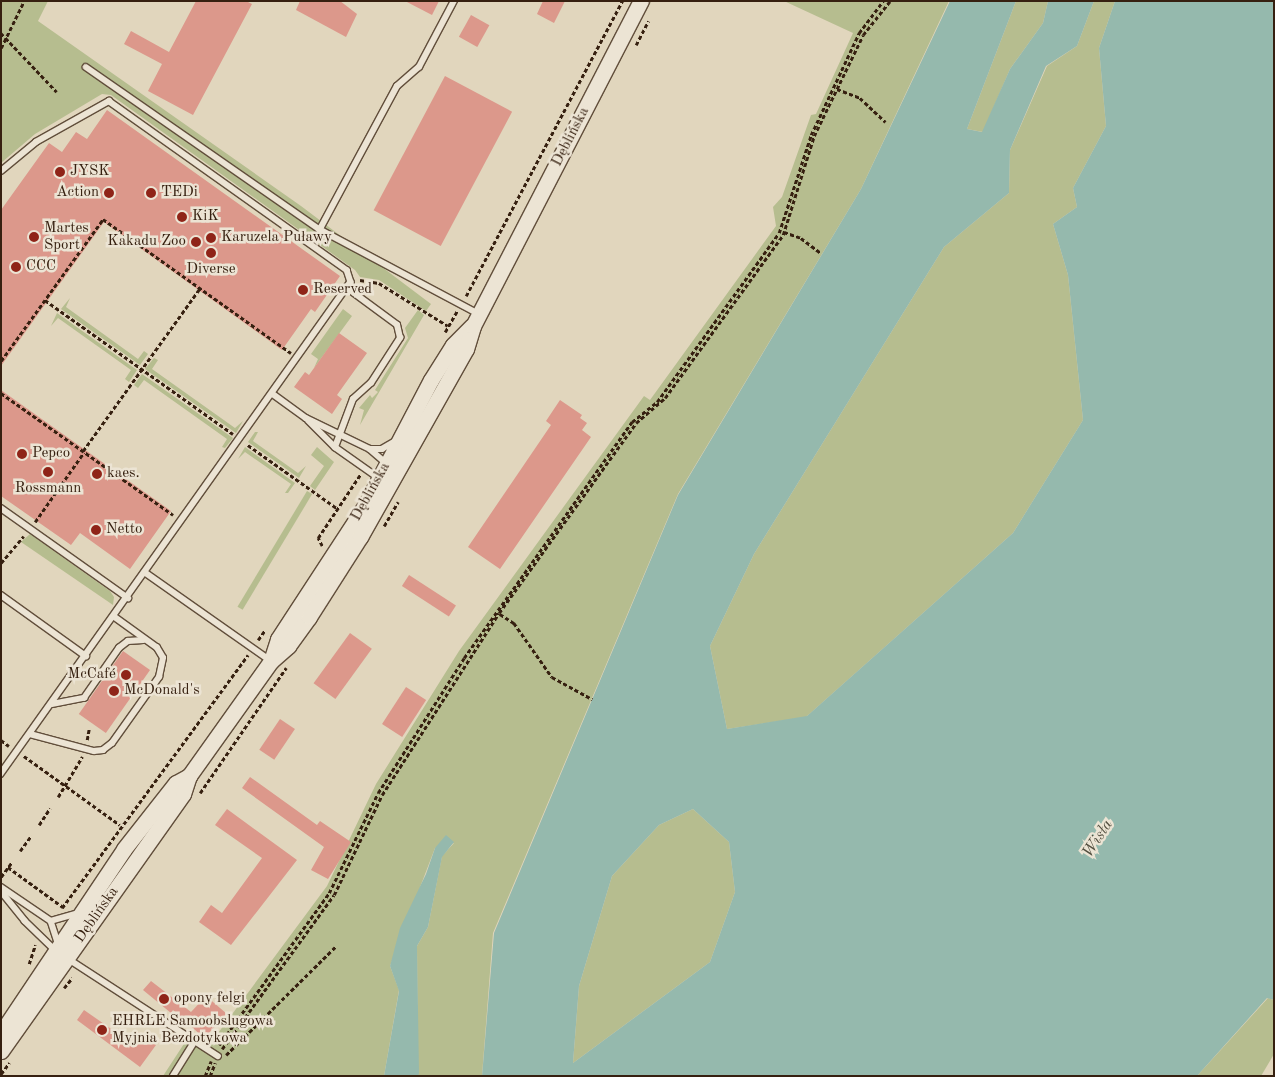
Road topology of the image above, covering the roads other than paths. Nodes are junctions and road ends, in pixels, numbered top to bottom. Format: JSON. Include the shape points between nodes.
{"nodes":[{"id":1,"x":454,"y":1,"type":"edge"},
{"id":2,"x":642,"y":1,"type":"edge"},
{"id":3,"x":86,"y":67,"type":"dead end"},
{"id":4,"x":1,"y":171,"type":"edge"},
{"id":5,"x":320,"y":229,"type":"junction"},
{"id":6,"x":348,"y":289,"type":"junction"},
{"id":7,"x":476,"y":320,"type":"junction"},
{"id":8,"x":273,"y":394,"type":"junction"},
{"id":9,"x":306,"y":418,"type":"junction"},
{"id":10,"x":403,"y":433,"type":"junction"},
{"id":11,"x":343,"y":434,"type":"junction"},
{"id":12,"x":335,"y":447,"type":"junction"},
{"id":13,"x":370,"y":449,"type":"junction"},
{"id":14,"x":388,"y":475,"type":"junction"},
{"id":15,"x":1,"y":508,"type":"edge"},
{"id":16,"x":146,"y":572,"type":"junction"},
{"id":17,"x":1,"y":595,"type":"edge"},
{"id":18,"x":128,"y":598,"type":"junction"},
{"id":19,"x":114,"y":617,"type":"junction"},
{"id":20,"x":148,"y":641,"type":"junction"},
{"id":21,"x":86,"y":656,"type":"junction"},
{"id":22,"x":271,"y":661,"type":"junction"},
{"id":23,"x":52,"y":704,"type":"junction"},
{"id":24,"x":30,"y":734,"type":"junction"},
{"id":25,"x":1,"y":774,"type":"edge"},
{"id":26,"x":189,"y":776,"type":"junction"},
{"id":27,"x":1,"y":889,"type":"edge"},
{"id":28,"x":86,"y":908,"type":"junction"},
{"id":29,"x":50,"y":921,"type":"junction"},
{"id":30,"x":63,"y":955,"type":"junction"},
{"id":31,"x":1,"y":1033,"type":"edge"},
{"id":32,"x":194,"y":1043,"type":"junction"},
{"id":33,"x":1,"y":1051,"type":"edge"},
{"id":34,"x":215,"y":1056,"type":"road end"},
{"id":35,"x":173,"y":1076,"type":"edge"}],
"edges":[{"from":1,"to":5,"type":"lane","via":[[419,67],[397,86]]},
{"from":2,"to":7,"type":"main road","name":"Dęblińska"},
{"from":3,"to":5,"type":"lane"},
{"from":4,"to":6,"type":"lane","via":[[36,142],[109,101],[347,270],[351,278]]},
{"from":5,"to":7,"type":"lane","via":[[461,305]]},
{"from":6,"to":8,"type":"lane"},
{"from":6,"to":11,"type":"lane","via":[[397,325],[400,338],[371,383],[353,400]]},
{"from":7,"to":10,"type":"main road","name":"Dęblińska","via":[[453,344]]},
{"from":7,"to":14,"type":"main road","name":"Dęblińska","via":[[466,349]]},
{"from":8,"to":9,"type":"lane"},
{"from":8,"to":16,"type":"lane"},
{"from":9,"to":11,"type":"lane"},
{"from":9,"to":12,"type":"lane"},
{"from":10,"to":13,"type":"lane","via":[[382,449]]},
{"from":10,"to":14,"type":"main road","name":"Dęblińska"},
{"from":11,"to":12,"type":"lane"},
{"from":11,"to":13,"type":"lane"},
{"from":12,"to":14,"type":"lane","via":[[364,468]]},
{"from":13,"to":14,"type":"lane"},
{"from":14,"to":22,"type":"main road","name":"Dęblińska","via":[[309,617],[288,646]]},
{"from":15,"to":18,"type":"lane"},
{"from":16,"to":18,"type":"lane"},
{"from":16,"to":22,"type":"lane"},
{"from":17,"to":21,"type":"lane"},
{"from":18,"to":19,"type":"lane"},
{"from":19,"to":20,"type":"lane"},
{"from":19,"to":21,"type":"lane"},
{"from":20,"to":23,"type":"lane","via":[[137,638],[119,648],[84,698]]},
{"from":20,"to":24,"type":"lane","via":[[163,658],[159,677],[112,743],[103,750],[84,749]]},
{"from":21,"to":23,"type":"lane"},
{"from":22,"to":26,"type":"main road","name":"Dęblińska"},
{"from":23,"to":24,"type":"lane"},
{"from":24,"to":25,"type":"lane"},
{"from":26,"to":28,"type":"main road","name":"Dęblińska","via":[[176,783],[130,842]]},
{"from":26,"to":30,"type":"main road","name":"Dęblińska","via":[[182,794]]},
{"from":27,"to":29,"type":"lane"},
{"from":27,"to":30,"type":"lane","via":[[40,937]]},
{"from":28,"to":29,"type":"lane"},
{"from":28,"to":30,"type":"main road","name":"Dęblińska"},
{"from":29,"to":30,"type":"lane"},
{"from":30,"to":31,"type":"main road","name":"Dęblińska"},
{"from":30,"to":32,"type":"lane"},
{"from":30,"to":33,"type":"main road","name":"Dęblińska"},
{"from":32,"to":34,"type":"lane"},
{"from":32,"to":35,"type":"lane"}]}
